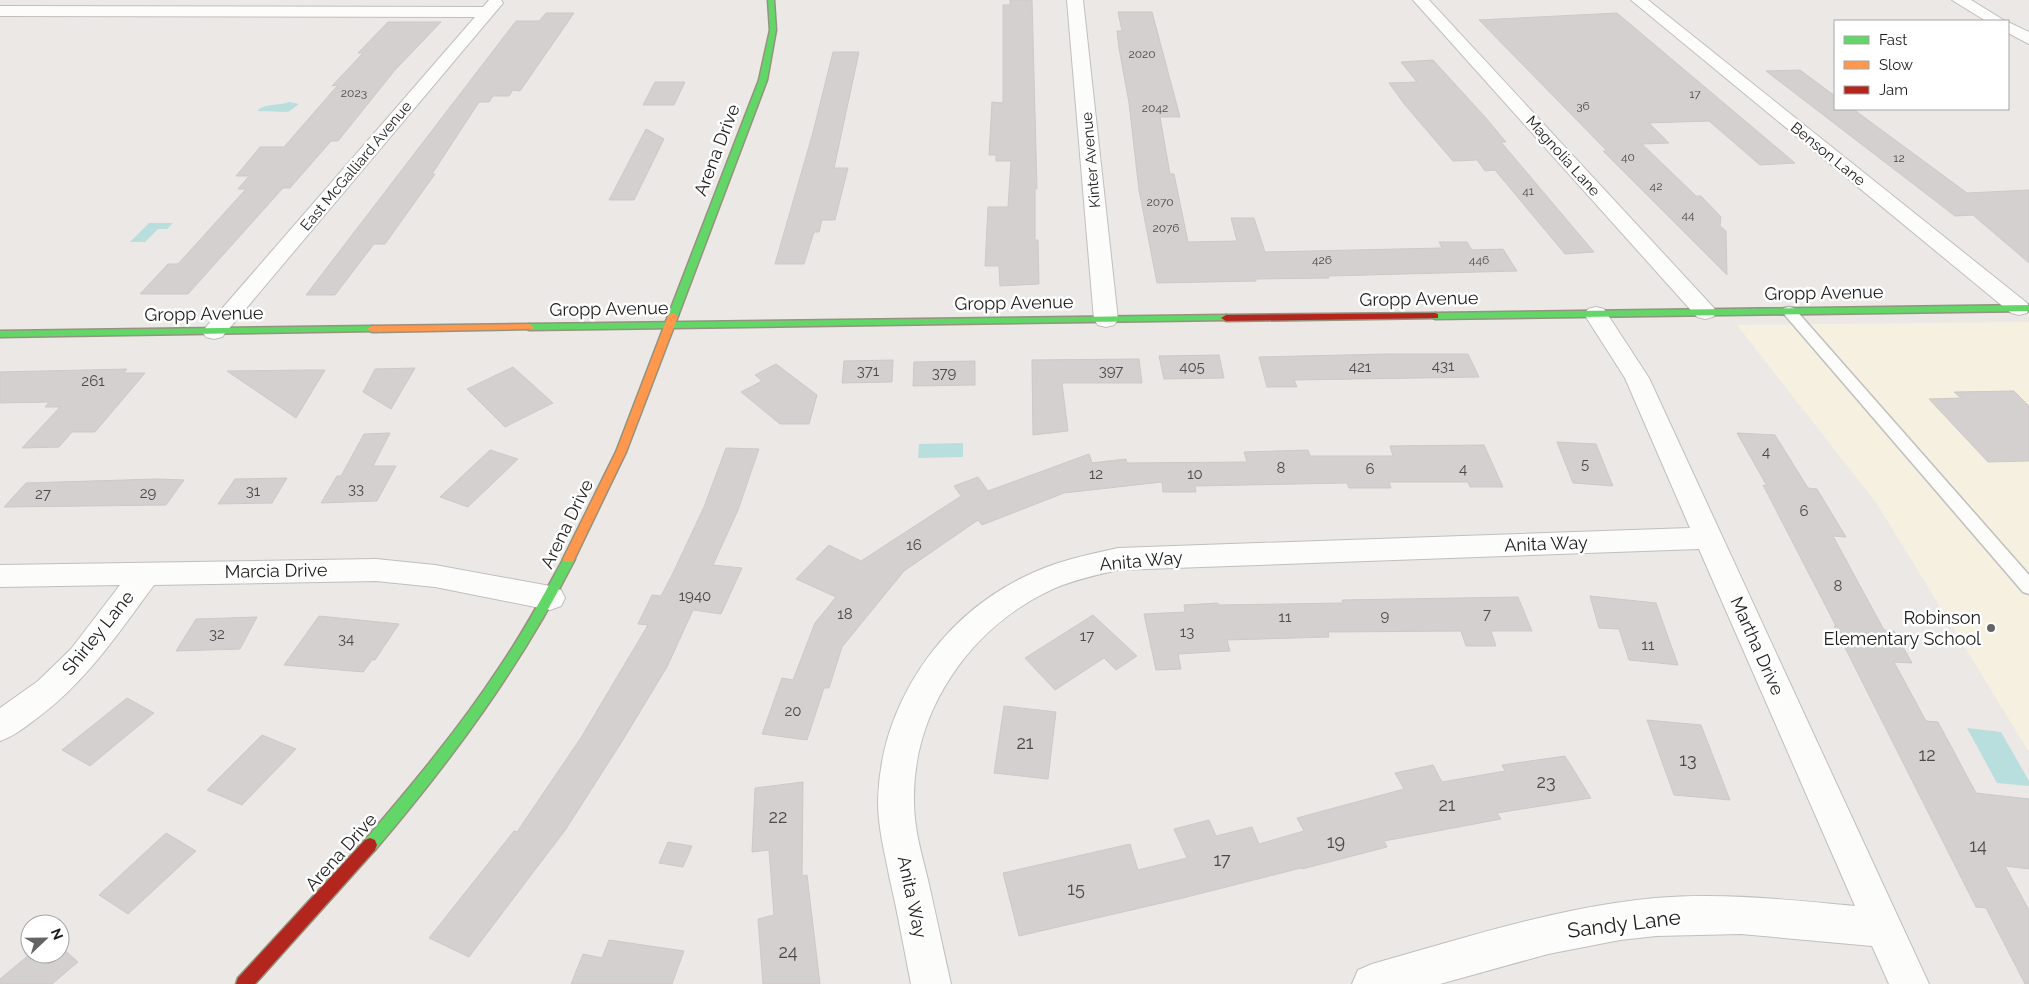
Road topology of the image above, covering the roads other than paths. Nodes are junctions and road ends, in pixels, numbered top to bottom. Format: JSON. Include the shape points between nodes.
{"nodes":[{"id":1,"x":771,"y":0,"type":"edge"},
{"id":2,"x":1075,"y":0,"type":"edge"},
{"id":3,"x":1421,"y":0,"type":"edge"},
{"id":4,"x":1639,"y":0,"type":"edge"},
{"id":5,"x":1960,"y":0,"type":"edge"},
{"id":6,"x":492,"y":6,"type":"edge"},
{"id":7,"x":0,"y":10,"type":"edge"},
{"id":8,"x":1995,"y":20,"type":"edge"},
{"id":9,"x":2009,"y":28,"type":"edge"},
{"id":10,"x":2029,"y":40,"type":"edge"},
{"id":11,"x":2024,"y":308,"type":"edge"},
{"id":12,"x":1789,"y":311,"type":"junction"},
{"id":13,"x":1705,"y":312,"type":"junction"},
{"id":14,"x":1596,"y":314,"type":"junction"},
{"id":15,"x":1106,"y":320,"type":"junction"},
{"id":16,"x":668,"y":326,"type":"junction"},
{"id":17,"x":214,"y":332,"type":"junction"},
{"id":18,"x":0,"y":334,"type":"edge"},
{"id":19,"x":1709,"y":538,"type":"junction"},
{"id":20,"x":146,"y":574,"type":"junction"},
{"id":21,"x":0,"y":576,"type":"edge"},
{"id":22,"x":2029,"y":587,"type":"edge"},
{"id":23,"x":550,"y":598,"type":"junction"},
{"id":24,"x":0,"y":727,"type":"edge"},
{"id":25,"x":1883,"y":928,"type":"junction"},
{"id":26,"x":244,"y":984,"type":"edge"},
{"id":27,"x":931,"y":984,"type":"edge"},
{"id":28,"x":1372,"y":984,"type":"edge"},
{"id":29,"x":1909,"y":984,"type":"edge"}],
"edges":[{"from":1,"to":16,"type":"street","name":"Arena Drive","via":[[771,50],[763,80]]},
{"from":2,"to":15,"type":"street","name":"Kinter Avenue"},
{"from":3,"to":13,"type":"street","name":"Magnolia Lane"},
{"from":4,"to":11,"type":"street","name":"Benson Lane"},
{"from":5,"to":8,"type":"street"},
{"from":6,"to":7,"type":"street"},
{"from":6,"to":17,"type":"street","name":"East McGalliard Avenue"},
{"from":9,"to":10,"type":"street"},
{"from":11,"to":12,"type":"street","name":"Gropp Avenue"},
{"from":12,"to":13,"type":"street","name":"Gropp Avenue"},
{"from":12,"to":22,"type":"lane"},
{"from":13,"to":14,"type":"street","name":"Gropp Avenue"},
{"from":14,"to":15,"type":"street","name":"Gropp Avenue"},
{"from":14,"to":19,"type":"street","name":"Martha Drive","via":[[1637,378]]},
{"from":15,"to":16,"type":"street","name":"Gropp Avenue"},
{"from":16,"to":17,"type":"street","name":"Gropp Avenue"},
{"from":16,"to":23,"type":"street","name":"Arena Drive","via":[[622,452]]},
{"from":17,"to":18,"type":"street","name":"Gropp Avenue"},
{"from":19,"to":25,"type":"street","name":"Martha Drive"},
{"from":19,"to":27,"type":"street","name":"Anita Way","via":[[1118,559],[1072,570],[1033,586],[997,607],[965,634],[938,666],[914,707],[900,754],[896,800],[898,828]]},
{"from":20,"to":21,"type":"street","name":"Marcia Drive"},
{"from":20,"to":23,"type":"street","name":"Marcia Drive","via":[[376,570],[435,576]]},
{"from":20,"to":24,"type":"street","name":"Shirley Lane","via":[[82,658],[49,690]]},
{"from":23,"to":26,"type":"street","name":"Arena Drive","via":[[497,683],[426,781]]},
{"from":25,"to":28,"type":"street","name":"Sandy Lane","via":[[1729,915],[1656,916],[1576,928]]},
{"from":25,"to":29,"type":"street","name":"Martha Drive"}]}
